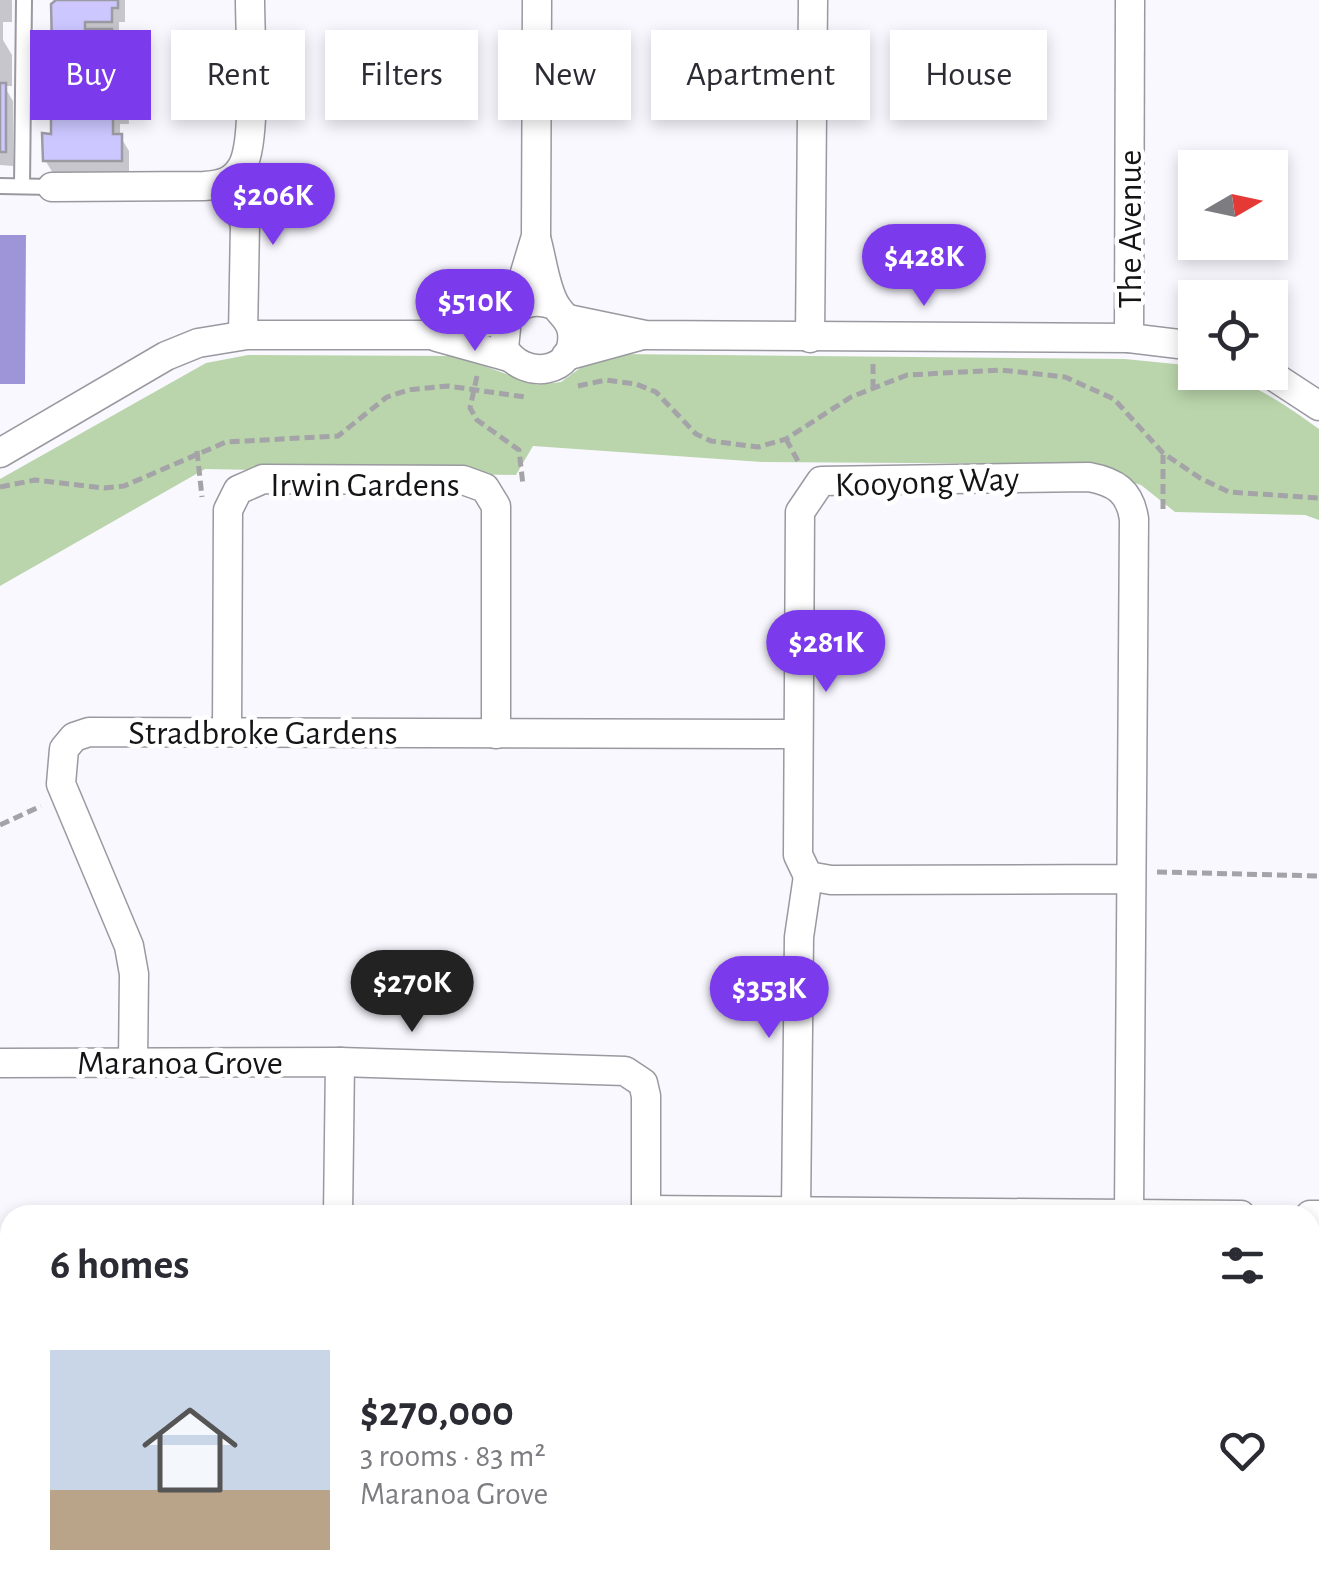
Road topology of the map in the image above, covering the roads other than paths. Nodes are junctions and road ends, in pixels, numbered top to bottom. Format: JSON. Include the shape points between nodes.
{"nodes":[{"id":1,"x":24,"y":0,"type":"edge"},
{"id":2,"x":250,"y":0,"type":"edge"},
{"id":3,"x":538,"y":0,"type":"edge"},
{"id":4,"x":813,"y":0,"type":"edge"},
{"id":5,"x":1130,"y":0,"type":"edge"},
{"id":6,"x":227,"y":182,"type":"junction"},
{"id":7,"x":0,"y":186,"type":"edge"},
{"id":8,"x":22,"y":186,"type":"junction"},
{"id":9,"x":52,"y":186,"type":"joint"},
{"id":10,"x":536,"y":236,"type":"junction"},
{"id":11,"x":562,"y":312,"type":"junction"},
{"id":12,"x":510,"y":314,"type":"junction"},
{"id":13,"x":645,"y":334,"type":"junction"},
{"id":14,"x":243,"y":335,"type":"junction"},
{"id":15,"x":430,"y":335,"type":"junction"},
{"id":16,"x":810,"y":338,"type":"junction"},
{"id":17,"x":1128,"y":338,"type":"junction"},
{"id":18,"x":1178,"y":344,"type":"edge"},
{"id":19,"x":509,"y":356,"type":"junction"},
{"id":20,"x":566,"y":356,"type":"junction"},
{"id":21,"x":1288,"y":386,"type":"edge"},
{"id":22,"x":1319,"y":406,"type":"edge"},
{"id":23,"x":0,"y":453,"type":"edge"},
{"id":24,"x":227,"y":730,"type":"junction"},
{"id":25,"x":496,"y":734,"type":"junction"},
{"id":26,"x":797,"y":734,"type":"junction"},
{"id":27,"x":808,"y":876,"type":"junction"},
{"id":28,"x":1131,"y":876,"type":"junction"},
{"id":29,"x":340,"y":1062,"type":"junction"},
{"id":30,"x":0,"y":1063,"type":"edge"},
{"id":31,"x":133,"y":1064,"type":"junction"},
{"id":32,"x":338,"y":1205,"type":"edge"},
{"id":33,"x":646,"y":1205,"type":"edge"},
{"id":34,"x":796,"y":1205,"type":"edge"},
{"id":35,"x":1129,"y":1205,"type":"edge"}],
"edges":[{"from":1,"to":8,"type":"lane"},
{"from":2,"to":6,"type":"street","via":[[249,148]]},
{"from":3,"to":10,"type":"street"},
{"from":4,"to":16,"type":"street"},
{"from":5,"to":17,"type":"street","name":"The Avenue"},
{"from":6,"to":9,"type":"street"},
{"from":6,"to":14,"type":"street","via":[[245,224]]},
{"from":7,"to":8,"type":"lane"},
{"from":8,"to":9,"type":"lane"},
{"from":10,"to":11,"type":"street"},
{"from":10,"to":12,"type":"street"},
{"from":11,"to":12,"type":"street","via":[[534,301]]},
{"from":11,"to":13,"type":"street"},
{"from":11,"to":20,"type":"street","via":[[572,338]]},
{"from":12,"to":15,"type":"street"},
{"from":12,"to":19,"type":"street","via":[[502,337]]},
{"from":13,"to":16,"type":"street"},
{"from":13,"to":20,"type":"street"},
{"from":14,"to":15,"type":"street"},
{"from":14,"to":23,"type":"street","via":[[198,342],[166,356]]},
{"from":15,"to":19,"type":"street"},
{"from":16,"to":17,"type":"street"},
{"from":17,"to":18,"type":"street"},
{"from":19,"to":20,"type":"street","via":[[537,371]]},
{"from":21,"to":22,"type":"street"},
{"from":24,"to":25,"type":"street","name":"Stradbroke Gardens"},
{"from":24,"to":25,"type":"street","name":"Irwin Gardens","via":[[228,510],[238,490],[263,479],[463,480],[485,488],[496,506]]},
{"from":24,"to":31,"type":"street","name":"Stradbroke Gardens","via":[[105,730],[74,737],[64,749],[63,787],[129,946]]},
{"from":25,"to":26,"type":"street","name":"Stradbroke Gardens"},
{"from":26,"to":27,"type":"street","name":"Kooyong Way","via":[[798,855]]},
{"from":26,"to":28,"type":"street","name":"Kooyong Way","via":[[800,512],[822,481],[1110,482],[1123,490],[1134,519]]},
{"from":27,"to":28,"type":"street"},
{"from":27,"to":34,"type":"street","via":[[798,937]]},
{"from":28,"to":35,"type":"street","name":"Kooyong Way"},
{"from":29,"to":31,"type":"street","name":"Maranoa Grove"},
{"from":29,"to":32,"type":"street"},
{"from":29,"to":33,"type":"street","name":"Maranoa Grove","via":[[625,1071],[643,1083],[646,1096]]},
{"from":30,"to":31,"type":"street","name":"Maranoa Grove"}]}
